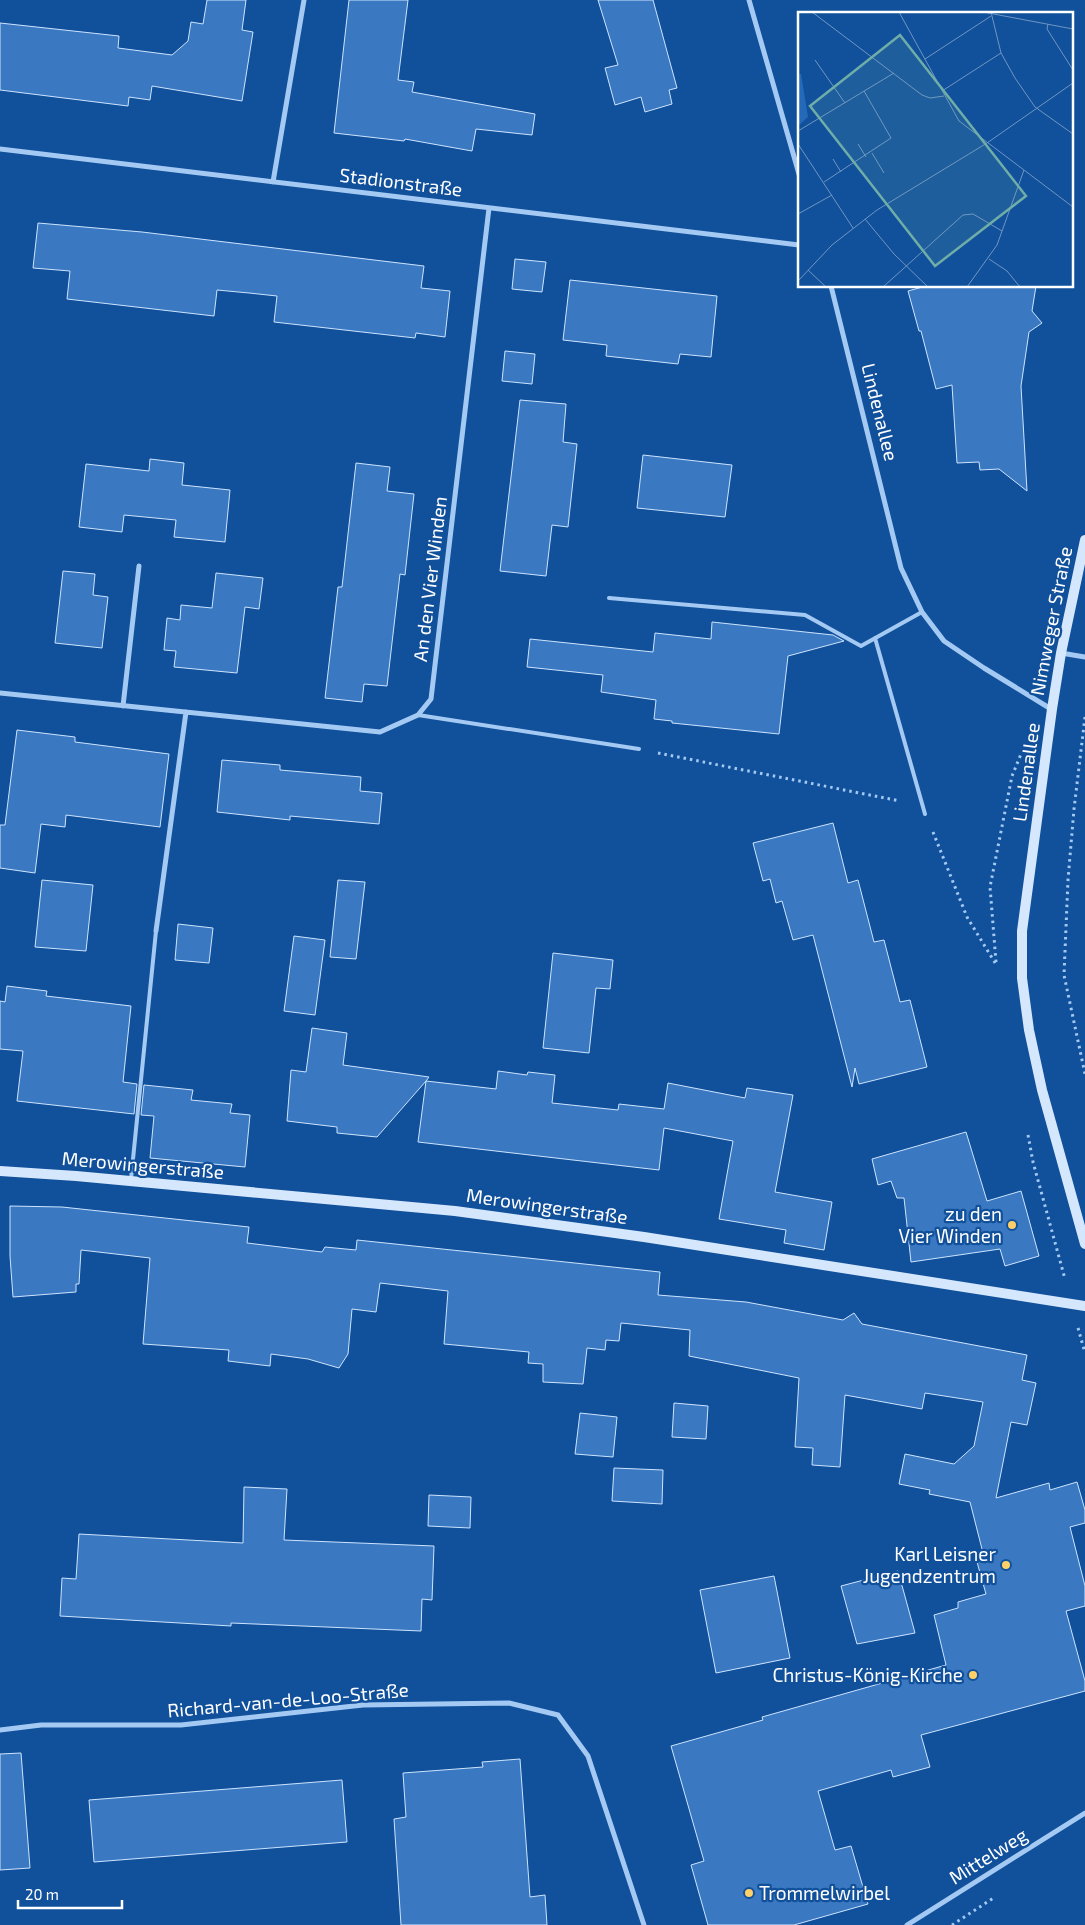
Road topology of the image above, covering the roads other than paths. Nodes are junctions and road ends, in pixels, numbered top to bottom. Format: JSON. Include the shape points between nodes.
{"nodes":[{"id":1,"x":304,"y":0,"type":"edge"},
{"id":2,"x":749,"y":0,"type":"edge"},
{"id":3,"x":0,"y":149,"type":"edge"},
{"id":4,"x":798,"y":171,"type":"edge"},
{"id":5,"x":273,"y":182,"type":"junction"},
{"id":6,"x":488,"y":208,"type":"junction"},
{"id":7,"x":798,"y":244,"type":"edge"},
{"id":8,"x":831,"y":288,"type":"edge"},
{"id":9,"x":1085,"y":540,"type":"edge"},
{"id":10,"x":139,"y":566,"type":"dead end"},
{"id":11,"x":609,"y":598,"type":"dead end"},
{"id":12,"x":922,"y":612,"type":"junction"},
{"id":13,"x":875,"y":638,"type":"junction"},
{"id":14,"x":1061,"y":653,"type":"junction"},
{"id":15,"x":1085,"y":657,"type":"edge"},
{"id":16,"x":0,"y":693,"type":"edge"},
{"id":17,"x":123,"y":706,"type":"junction"},
{"id":18,"x":1052,"y":709,"type":"junction"},
{"id":19,"x":186,"y":712,"type":"junction"},
{"id":20,"x":418,"y":715,"type":"junction"},
{"id":21,"x":639,"y":749,"type":"road end"},
{"id":22,"x":926,"y":814,"type":"road end"},
{"id":23,"x":156,"y":931,"type":"joint"},
{"id":24,"x":0,"y":1171,"type":"edge"},
{"id":25,"x":130,"y":1181,"type":"junction"},
{"id":26,"x":1085,"y":1244,"type":"edge"},
{"id":27,"x":1085,"y":1306,"type":"edge"},
{"id":28,"x":0,"y":1730,"type":"edge"},
{"id":29,"x":1085,"y":1813,"type":"edge"},
{"id":30,"x":644,"y":1925,"type":"edge"},
{"id":31,"x":907,"y":1925,"type":"edge"}],
"edges":[{"from":1,"to":5,"type":"street"},
{"from":2,"to":4,"type":"street"},
{"from":3,"to":5,"type":"street","name":"Stadionstraße"},
{"from":5,"to":6,"type":"street","name":"Stadionstraße"},
{"from":6,"to":7,"type":"street","name":"Stadionstraße"},
{"from":6,"to":20,"type":"street","name":"An den Vier Winden","via":[[431,699]]},
{"from":8,"to":12,"type":"street","name":"Lindenallee","via":[[900,568]]},
{"from":9,"to":14,"type":"street","name":"Nimweger Straße"},
{"from":10,"to":17,"type":"street"},
{"from":11,"to":13,"type":"lane","via":[[805,615],[861,646]]},
{"from":12,"to":13,"type":"lane"},
{"from":12,"to":18,"type":"street","name":"Lindenallee","via":[[944,641]]},
{"from":13,"to":22,"type":"lane"},
{"from":14,"to":15,"type":"street"},
{"from":14,"to":18,"type":"street","name":"Nimweger Straße"},
{"from":16,"to":17,"type":"street"},
{"from":17,"to":19,"type":"street"},
{"from":18,"to":26,"type":"street","name":"Lindenallee","via":[[1022,932],[1022,978],[1042,1090]]},
{"from":19,"to":20,"type":"street","via":[[380,732]]},
{"from":19,"to":23,"type":"street"},
{"from":20,"to":21,"type":"lane"},
{"from":23,"to":25,"type":"lane"},
{"from":24,"to":25,"type":"street","name":"Merowingerstraße"},
{"from":25,"to":27,"type":"street","name":"Merowingerstraße","via":[[455,1211]]},
{"from":28,"to":30,"type":"street","name":"Richard-van-de-Loo-Straße","via":[[41,1725],[182,1725],[363,1705],[509,1703],[558,1715],[588,1756]]},
{"from":29,"to":31,"type":"street","name":"Mittelweg"}]}
